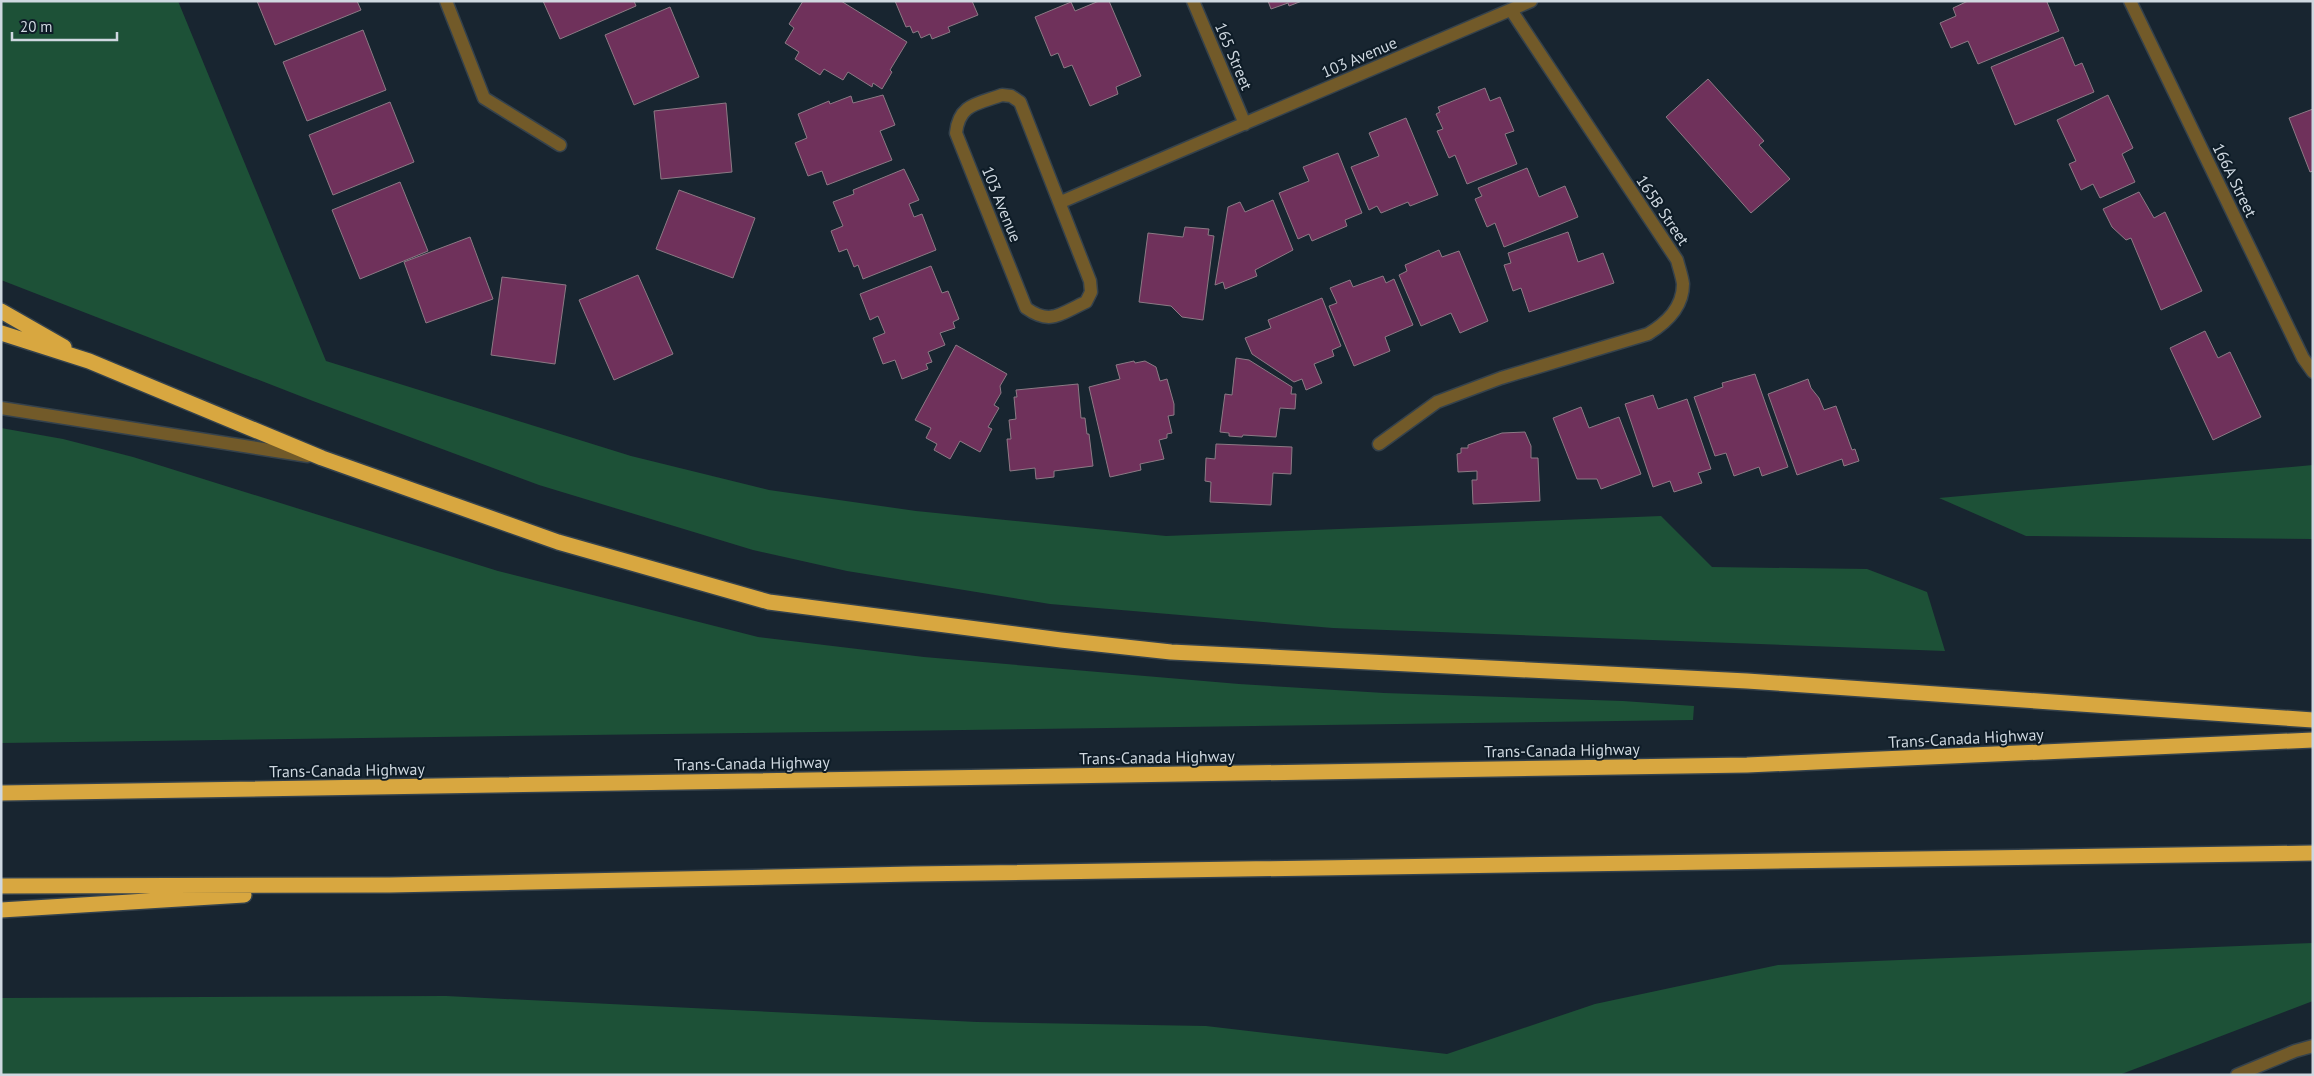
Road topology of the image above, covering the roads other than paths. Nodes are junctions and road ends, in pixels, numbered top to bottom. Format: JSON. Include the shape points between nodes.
{"nodes":[{"id":1,"x":446,"y":1,"type":"edge"},
{"id":2,"x":1193,"y":1,"type":"edge"},
{"id":3,"x":1531,"y":1,"type":"edge"},
{"id":4,"x":2130,"y":1,"type":"edge"},
{"id":5,"x":1511,"y":10,"type":"junction"},
{"id":6,"x":1245,"y":124,"type":"junction"},
{"id":7,"x":560,"y":145,"type":"dead end"},
{"id":8,"x":1061,"y":202,"type":"junction"},
{"id":9,"x":1,"y":311,"type":"edge"},
{"id":10,"x":1,"y":333,"type":"edge"},
{"id":11,"x":89,"y":361,"type":"junction"},
{"id":12,"x":2313,"y":372,"type":"edge"},
{"id":13,"x":1,"y":408,"type":"edge"},
{"id":14,"x":1379,"y":444,"type":"dead end"},
{"id":15,"x":322,"y":458,"type":"junction"},
{"id":16,"x":2313,"y":720,"type":"edge"},
{"id":17,"x":2313,"y":740,"type":"edge"},
{"id":18,"x":1,"y":793,"type":"edge"},
{"id":19,"x":2313,"y":853,"type":"edge"},
{"id":20,"x":390,"y":885,"type":"junction"},
{"id":21,"x":1,"y":886,"type":"edge"},
{"id":22,"x":1,"y":910,"type":"edge"},
{"id":23,"x":2313,"y":1046,"type":"edge"},
{"id":24,"x":2237,"y":1075,"type":"edge"}],
"edges":[{"from":1,"to":7,"type":"street","via":[[484,98]]},
{"from":2,"to":6,"type":"street","name":"165 Street"},
{"from":3,"to":5,"type":"street","name":"103 Avenue"},
{"from":4,"to":12,"type":"street","name":"166A Street"},
{"from":5,"to":6,"type":"street","name":"103 Avenue"},
{"from":5,"to":14,"type":"street","name":"165B Street","via":[[1677,260],[1683,284],[1677,307],[1666,324],[1648,334],[1501,378],[1437,402]]},
{"from":6,"to":8,"type":"street","name":"103 Avenue"},
{"from":8,"to":8,"type":"street","name":"103 Avenue","via":[[1020,102],[1002,95],[966,109],[958,118],[956,133],[1026,308],[1037,316],[1048,318],[1086,302],[1091,292],[1090,281]]},
{"from":9,"to":11,"type":"highway"},
{"from":10,"to":11,"type":"highway"},
{"from":11,"to":15,"type":"highway"},
{"from":13,"to":15,"type":"street"},
{"from":15,"to":16,"type":"highway","via":[[558,542],[769,602],[1171,652],[1747,681]]},
{"from":17,"to":18,"type":"highway","name":"Trans-Canada Highway","via":[[1737,765]]},
{"from":19,"to":20,"type":"highway"},
{"from":20,"to":21,"type":"highway"},
{"from":20,"to":22,"type":"highway"},
{"from":23,"to":24,"type":"street"}]}
